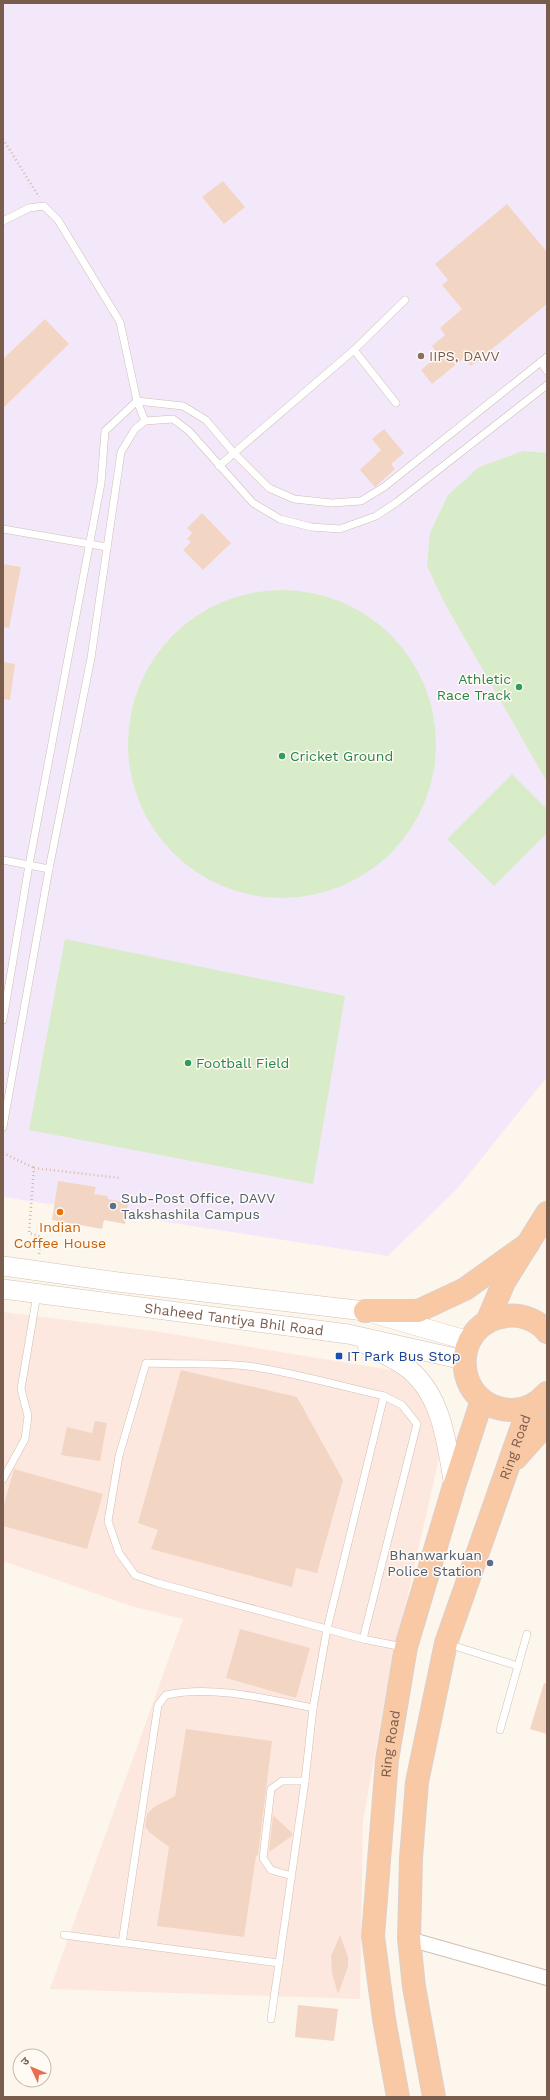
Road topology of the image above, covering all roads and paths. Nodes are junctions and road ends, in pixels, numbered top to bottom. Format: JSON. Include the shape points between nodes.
{"nodes":[{"id":1,"x":3,"y":139,"type":"edge"},
{"id":2,"x":44,"y":206,"type":"junction"},
{"id":3,"x":3,"y":221,"type":"edge"},
{"id":4,"x":405,"y":300,"type":"dead end"},
{"id":5,"x":354,"y":350,"type":"junction"},
{"id":6,"x":547,"y":357,"type":"edge"},
{"id":7,"x":540,"y":362,"type":"junction"},
{"id":8,"x":547,"y":371,"type":"edge"},
{"id":9,"x":547,"y":385,"type":"edge"},
{"id":10,"x":137,"y":402,"type":"junction"},
{"id":11,"x":396,"y":403,"type":"dead end"},
{"id":12,"x":145,"y":421,"type":"junction"},
{"id":13,"x":233,"y":452,"type":"junction"},
{"id":14,"x":218,"y":466,"type":"junction"},
{"id":15,"x":3,"y":529,"type":"edge"},
{"id":16,"x":89,"y":545,"type":"junction"},
{"id":17,"x":107,"y":547,"type":"junction"},
{"id":18,"x":3,"y":860,"type":"edge"},
{"id":19,"x":29,"y":865,"type":"junction"},
{"id":20,"x":50,"y":869,"type":"junction"},
{"id":21,"x":3,"y":1020,"type":"edge"},
{"id":22,"x":3,"y":1126,"type":"edge"},
{"id":23,"x":3,"y":1153,"type":"edge"},
{"id":24,"x":34,"y":1168,"type":"junction"},
{"id":25,"x":120,"y":1178,"type":"dead end"},
{"id":26,"x":547,"y":1213,"type":"edge"},
{"id":27,"x":528,"y":1244,"type":"junction"},
{"id":28,"x":3,"y":1266,"type":"edge"},
{"id":29,"x":38,"y":1271,"type":"junction"},
{"id":30,"x":3,"y":1289,"type":"edge"},
{"id":31,"x":37,"y":1293,"type":"junction"},
{"id":32,"x":365,"y":1311,"type":"junction"},
{"id":33,"x":487,"y":1322,"type":"junction"},
{"id":34,"x":546,"y":1328,"type":"edge"},
{"id":35,"x":348,"y":1334,"type":"junction"},
{"id":36,"x":467,"y":1351,"type":"junction"},
{"id":37,"x":547,"y":1393,"type":"edge"},
{"id":38,"x":384,"y":1396,"type":"junction"},
{"id":39,"x":482,"y":1400,"type":"junction"},
{"id":40,"x":529,"y":1407,"type":"junction"},
{"id":41,"x":547,"y":1423,"type":"edge"},
{"id":42,"x":505,"y":1471,"type":"junction"},
{"id":43,"x":3,"y":1479,"type":"edge"},
{"id":44,"x":454,"y":1486,"type":"junction"},
{"id":45,"x":327,"y":1629,"type":"junction"},
{"id":46,"x":527,"y":1634,"type":"dead end"},
{"id":47,"x":364,"y":1640,"type":"junction"},
{"id":48,"x":446,"y":1643,"type":"junction"},
{"id":49,"x":406,"y":1647,"type":"junction"},
{"id":50,"x":518,"y":1666,"type":"junction"},
{"id":51,"x":313,"y":1708,"type":"junction"},
{"id":52,"x":500,"y":1730,"type":"dead end"},
{"id":53,"x":305,"y":1781,"type":"junction"},
{"id":54,"x":292,"y":1876,"type":"junction"},
{"id":55,"x":64,"y":1935,"type":"dead end"},
{"id":56,"x":410,"y":1939,"type":"junction"},
{"id":57,"x":122,"y":1943,"type":"junction"},
{"id":58,"x":279,"y":1963,"type":"junction"},
{"id":59,"x":547,"y":1978,"type":"edge"},
{"id":60,"x":271,"y":2019,"type":"dead end"},
{"id":61,"x":398,"y":2097,"type":"edge"},
{"id":62,"x":434,"y":2097,"type":"edge"}],
"edges":[{"from":1,"to":2,"type":"path"},
{"from":2,"to":3,"type":"lane","via":[[29,208]]},
{"from":2,"to":10,"type":"lane","via":[[58,220],[120,322]]},
{"from":4,"to":5,"type":"lane"},
{"from":5,"to":11,"type":"lane"},
{"from":5,"to":13,"type":"lane"},
{"from":6,"to":7,"type":"lane"},
{"from":7,"to":8,"type":"lane"},
{"from":7,"to":13,"type":"lane","via":[[384,487],[361,501],[332,503],[294,499],[269,488]]},
{"from":9,"to":14,"type":"lane","via":[[397,502],[376,516],[340,529],[311,527],[280,519],[253,503]]},
{"from":10,"to":12,"type":"lane"},
{"from":10,"to":13,"type":"lane","via":[[183,406],[206,420]]},
{"from":10,"to":16,"type":"lane","via":[[105,431],[101,483]]},
{"from":12,"to":14,"type":"lane","via":[[173,419],[188,431]]},
{"from":12,"to":17,"type":"lane","via":[[135,429],[121,452]]},
{"from":13,"to":14,"type":"lane"},
{"from":15,"to":16,"type":"lane"},
{"from":16,"to":17,"type":"lane"},
{"from":16,"to":19,"type":"lane"},
{"from":17,"to":20,"type":"lane","via":[[90,658]]},
{"from":18,"to":19,"type":"lane"},
{"from":19,"to":20,"type":"lane"},
{"from":19,"to":21,"type":"lane"},
{"from":20,"to":22,"type":"lane"},
{"from":23,"to":24,"type":"path"},
{"from":24,"to":25,"type":"path"},
{"from":24,"to":29,"type":"path","via":[[29,1234],[42,1237]]},
{"from":26,"to":27,"type":"highway"},
{"from":27,"to":32,"type":"highway","via":[[465,1289],[418,1311]]},
{"from":27,"to":33,"type":"highway","via":[[504,1282]]},
{"from":28,"to":29,"type":"main road"},
{"from":29,"to":31,"type":"main road"},
{"from":29,"to":32,"type":"main road"},
{"from":30,"to":31,"type":"main road","name":"Shaheed Tantiya Bhil Road"},
{"from":31,"to":35,"type":"main road","name":"Shaheed Tantiya Bhil Road"},
{"from":31,"to":43,"type":"lane","via":[[21,1388],[28,1416],[25,1439]]},
{"from":32,"to":36,"type":"main road"},
{"from":33,"to":34,"type":"highway","via":[[496,1318],[517,1316],[532,1320]]},
{"from":33,"to":36,"type":"highway","via":[[477,1331]]},
{"from":35,"to":36,"type":"main road","name":"Shaheed Tantiya Bhil Road"},
{"from":35,"to":44,"type":"main road","via":[[410,1370],[432,1396],[446,1436]]},
{"from":36,"to":39,"type":"highway","via":[[468,1382]]},
{"from":37,"to":40,"type":"highway"},
{"from":38,"to":45,"type":"lane"},
{"from":38,"to":45,"type":"lane","via":[[255,1367],[203,1363],[146,1363],[119,1456],[108,1521],[119,1553],[135,1575]]},
{"from":38,"to":47,"type":"lane","via":[[402,1405],[417,1424]]},
{"from":39,"to":40,"type":"highway","via":[[504,1410]]},
{"from":39,"to":44,"type":"highway","name":"Ring Road"},
{"from":40,"to":42,"type":"highway","name":"Ring Road"},
{"from":41,"to":42,"type":"highway"},
{"from":42,"to":48,"type":"highway","name":"Ring Road"},
{"from":44,"to":49,"type":"highway","name":"Ring Road"},
{"from":45,"to":47,"type":"lane"},
{"from":45,"to":51,"type":"lane"},
{"from":46,"to":50,"type":"lane"},
{"from":47,"to":49,"type":"lane"},
{"from":48,"to":50,"type":"lane"},
{"from":48,"to":56,"type":"highway","name":"Ring Road","via":[[417,1782],[411,1858]]},
{"from":49,"to":61,"type":"highway","name":"Ring Road","via":[[387,1760],[373,1936]]},
{"from":50,"to":52,"type":"lane"},
{"from":51,"to":53,"type":"lane"},
{"from":51,"to":57,"type":"lane","via":[[255,1697],[185,1690],[166,1695],[158,1705]]},
{"from":53,"to":54,"type":"lane"},
{"from":53,"to":54,"type":"lane","via":[[282,1781],[271,1789],[263,1858],[271,1870]]},
{"from":54,"to":58,"type":"lane"},
{"from":55,"to":57,"type":"lane"},
{"from":56,"to":59,"type":"street"},
{"from":56,"to":62,"type":"highway","name":"Ring Road","via":[[414,1987]]},
{"from":57,"to":58,"type":"lane"},
{"from":58,"to":60,"type":"lane"}]}
